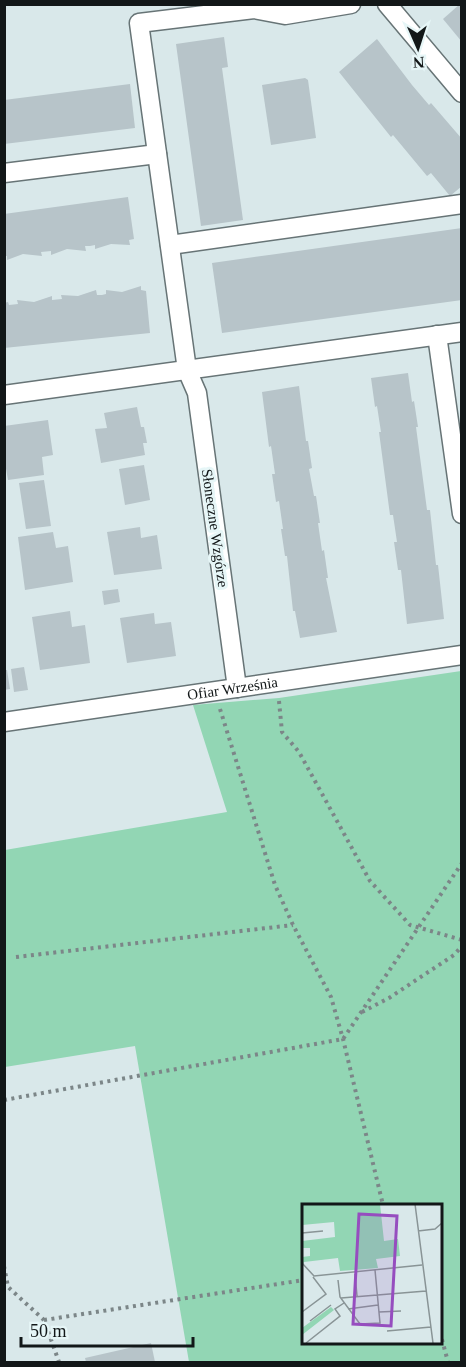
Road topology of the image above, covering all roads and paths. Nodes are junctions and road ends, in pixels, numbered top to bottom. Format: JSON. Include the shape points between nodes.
{"nodes":[{"id":1,"x":351,"y":4,"type":"edge"},
{"id":2,"x":387,"y":4,"type":"edge"},
{"id":3,"x":462,"y":93,"type":"edge"},
{"id":4,"x":158,"y":154,"type":"junction"},
{"id":5,"x":4,"y":173,"type":"edge"},
{"id":6,"x":462,"y":204,"type":"edge"},
{"id":7,"x":170,"y":245,"type":"junction"},
{"id":8,"x":462,"y":332,"type":"edge"},
{"id":9,"x":436,"y":335,"type":"junction"},
{"id":10,"x":187,"y":370,"type":"junction"},
{"id":11,"x":4,"y":395,"type":"edge"},
{"id":12,"x":462,"y":514,"type":"edge"},
{"id":13,"x":462,"y":655,"type":"edge"},
{"id":14,"x":287,"y":681,"type":"junction"},
{"id":15,"x":237,"y":688,"type":"junction"},
{"id":16,"x":215,"y":692,"type":"junction"},
{"id":17,"x":4,"y":722,"type":"edge"},
{"id":18,"x":462,"y":863,"type":"edge"},
{"id":19,"x":293,"y":926,"type":"junction"},
{"id":20,"x":462,"y":940,"type":"edge"},
{"id":21,"x":462,"y":946,"type":"edge"},
{"id":22,"x":16,"y":957,"type":"dead end"},
{"id":23,"x":360,"y":1013,"type":"junction"},
{"id":24,"x":343,"y":1039,"type":"junction"},
{"id":25,"x":4,"y":1100,"type":"edge"},
{"id":26,"x":383,"y":1204,"type":"edge"},
{"id":27,"x":4,"y":1266,"type":"edge"},
{"id":28,"x":302,"y":1280,"type":"edge"},
{"id":29,"x":44,"y":1320,"type":"junction"},
{"id":30,"x":442,"y":1336,"type":"edge"},
{"id":31,"x":58,"y":1362,"type":"edge"},
{"id":32,"x":448,"y":1362,"type":"edge"}],
"edges":[{"from":1,"to":4,"type":"street","name":"Słoneczne Wzgórze","via":[[285,15],[254,9],[139,23]]},
{"from":2,"to":3,"type":"street"},
{"from":4,"to":5,"type":"street"},
{"from":4,"to":7,"type":"street","name":"Słoneczne Wzgórze"},
{"from":6,"to":7,"type":"street"},
{"from":7,"to":10,"type":"street","name":"Słoneczne Wzgórze"},
{"from":8,"to":9,"type":"street"},
{"from":9,"to":10,"type":"street"},
{"from":9,"to":12,"type":"street"},
{"from":10,"to":11,"type":"street"},
{"from":10,"to":15,"type":"street","name":"Słoneczne Wzgórze","via":[[197,393]]},
{"from":13,"to":14,"type":"street","name":"Ofiar Września"},
{"from":14,"to":15,"type":"street","name":"Ofiar Września"},
{"from":14,"to":20,"type":"path","via":[[279,698],[282,732],[299,752],[370,881],[410,925]]},
{"from":15,"to":16,"type":"street","name":"Ofiar Września"},
{"from":16,"to":17,"type":"street","name":"Ofiar Września"},
{"from":16,"to":19,"type":"path","via":[[275,885]]},
{"from":18,"to":23,"type":"path"},
{"from":19,"to":22,"type":"path"},
{"from":19,"to":24,"type":"path","via":[[331,997]]},
{"from":21,"to":23,"type":"path","via":[[399,992]]},
{"from":23,"to":24,"type":"path"},
{"from":24,"to":25,"type":"path"},
{"from":24,"to":26,"type":"path"},
{"from":27,"to":29,"type":"path","via":[[8,1287]]},
{"from":28,"to":29,"type":"path"},
{"from":29,"to":31,"type":"path"},
{"from":30,"to":32,"type":"path"}]}
